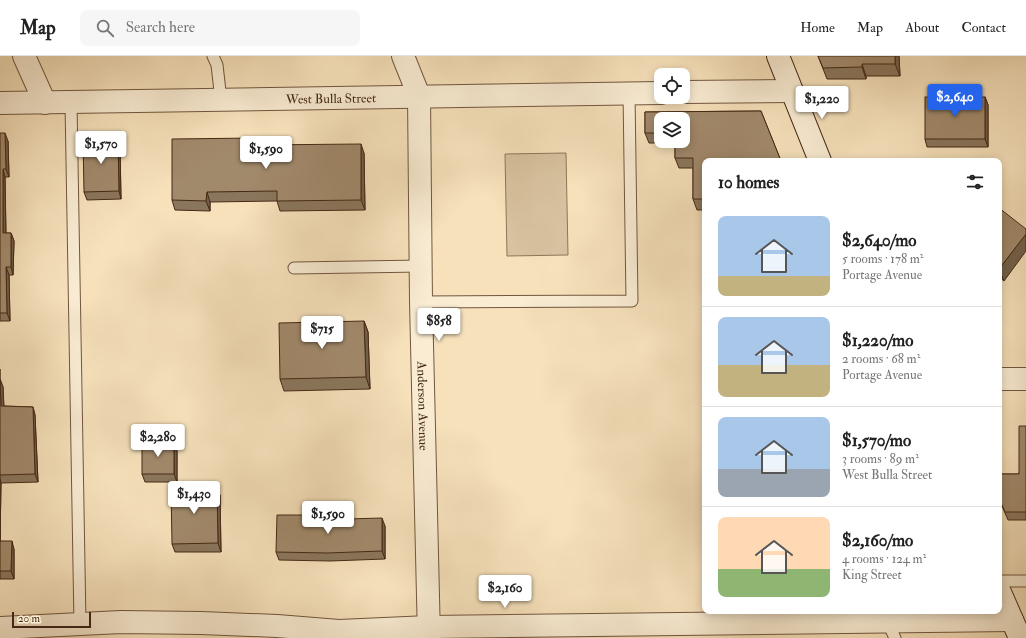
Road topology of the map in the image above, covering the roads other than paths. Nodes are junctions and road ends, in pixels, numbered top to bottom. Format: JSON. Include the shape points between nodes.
{"nodes":[{"id":1,"x":24,"y":56,"type":"edge"},
{"id":2,"x":213,"y":56,"type":"edge"},
{"id":3,"x":403,"y":56,"type":"edge"},
{"id":4,"x":778,"y":56,"type":"edge"},
{"id":5,"x":792,"y":91,"type":"junction"},
{"id":6,"x":690,"y":92,"type":"edge"},
{"id":7,"x":629,"y":93,"type":"junction"},
{"id":8,"x":654,"y":93,"type":"edge"},
{"id":9,"x":419,"y":96,"type":"junction"},
{"id":10,"x":221,"y":100,"type":"junction"},
{"id":11,"x":0,"y":103,"type":"edge"},
{"id":12,"x":45,"y":103,"type":"junction"},
{"id":13,"x":71,"y":103,"type":"junction"},
{"id":14,"x":819,"y":158,"type":"edge"},
{"id":15,"x":421,"y":266,"type":"junction"},
{"id":16,"x":294,"y":268,"type":"dead end"},
{"id":17,"x":421,"y":302,"type":"junction"},
{"id":18,"x":1002,"y":379,"type":"edge"},
{"id":19,"x":1026,"y":379,"type":"edge"},
{"id":20,"x":1002,"y":581,"type":"edge"},
{"id":21,"x":1026,"y":581,"type":"edge"},
{"id":22,"x":1002,"y":597,"type":"edge"},
{"id":23,"x":80,"y":624,"type":"junction"},
{"id":24,"x":0,"y":628,"type":"edge"},
{"id":25,"x":891,"y":629,"type":"edge"},
{"id":26,"x":1016,"y":629,"type":"edge"},
{"id":27,"x":429,"y":632,"type":"edge"}],
"edges":[{"from":1,"to":12,"type":"street"},
{"from":2,"to":10,"type":"lane","via":[[217,65]]},
{"from":3,"to":9,"type":"street","name":"Anderson Avenue"},
{"from":4,"to":5,"type":"street"},
{"from":5,"to":6,"type":"street"},
{"from":5,"to":14,"type":"street"},
{"from":7,"to":8,"type":"street","name":"West Bulla Street"},
{"from":7,"to":9,"type":"street","name":"West Bulla Street"},
{"from":7,"to":17,"type":"lane","via":[[632,301]]},
{"from":9,"to":10,"type":"street","name":"West Bulla Street"},
{"from":9,"to":15,"type":"street","name":"Anderson Avenue"},
{"from":10,"to":13,"type":"street","name":"West Bulla Street"},
{"from":11,"to":12,"type":"street","name":"West Bulla Street"},
{"from":12,"to":13,"type":"street","name":"West Bulla Street"},
{"from":13,"to":23,"type":"lane"},
{"from":15,"to":16,"type":"lane"},
{"from":15,"to":17,"type":"street","name":"Anderson Avenue"},
{"from":17,"to":27,"type":"street","name":"Anderson Avenue"},
{"from":18,"to":19,"type":"street"},
{"from":20,"to":21,"type":"lane"},
{"from":22,"to":26,"type":"street"},
{"from":23,"to":24,"type":"street"},
{"from":23,"to":27,"type":"street","via":[[201,623],[340,631]]},
{"from":25,"to":26,"type":"street"},
{"from":25,"to":27,"type":"street"}]}
